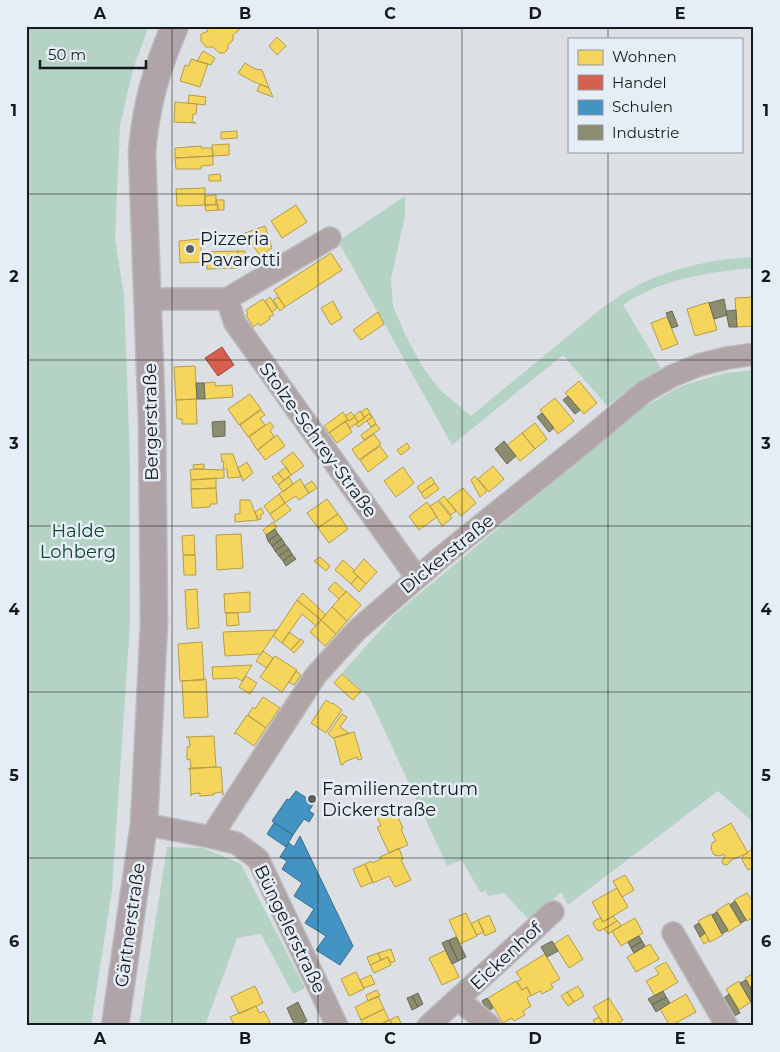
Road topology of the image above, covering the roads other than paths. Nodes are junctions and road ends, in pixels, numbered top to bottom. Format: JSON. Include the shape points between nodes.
{"nodes":[{"id":1,"x":175,"y":26,"type":"edge"},
{"id":2,"x":330,"y":238,"type":"dead end"},
{"id":3,"x":148,"y":299,"type":"junction"},
{"id":4,"x":227,"y":299,"type":"junction"},
{"id":5,"x":754,"y":354,"type":"edge"},
{"id":6,"x":417,"y":578,"type":"junction"},
{"id":7,"x":144,"y":824,"type":"junction"},
{"id":8,"x":212,"y":837,"type":"junction"},
{"id":9,"x":553,"y":912,"type":"dead end"},
{"id":10,"x":673,"y":933,"type":"dead end"},
{"id":11,"x":458,"y":999,"type":"junction"},
{"id":12,"x":115,"y":1026,"type":"edge"},
{"id":13,"x":337,"y":1026,"type":"edge"},
{"id":14,"x":428,"y":1026,"type":"edge"},
{"id":15,"x":490,"y":1026,"type":"edge"},
{"id":16,"x":727,"y":1026,"type":"edge"}],
"edges":[{"from":1,"to":3,"type":"main road","name":"Bergerstraße","via":[[157,71],[144,126],[142,176]]},
{"from":2,"to":4,"type":"street"},
{"from":3,"to":4,"type":"street"},
{"from":3,"to":7,"type":"main road","name":"Bergerstraße","via":[[154,623]]},
{"from":4,"to":6,"type":"street","name":"Stolze-Schrey-Straße","via":[[235,323]]},
{"from":5,"to":6,"type":"street","name":"Dickerstraße","via":[[699,365],[644,392]]},
{"from":6,"to":8,"type":"street","name":"Dickerstraße","via":[[357,630],[316,675]]},
{"from":7,"to":8,"type":"street","name":"Büngelerstraße"},
{"from":7,"to":12,"type":"main road","name":"Gärtnerstraße"},
{"from":8,"to":13,"type":"street","name":"Büngelerstraße","via":[[236,844],[258,859]]},
{"from":9,"to":11,"type":"street","name":"Eickenhof"},
{"from":10,"to":16,"type":"street"},
{"from":11,"to":14,"type":"street","name":"Eickenhof"},
{"from":11,"to":15,"type":"street","name":"Eickenhof"}]}
